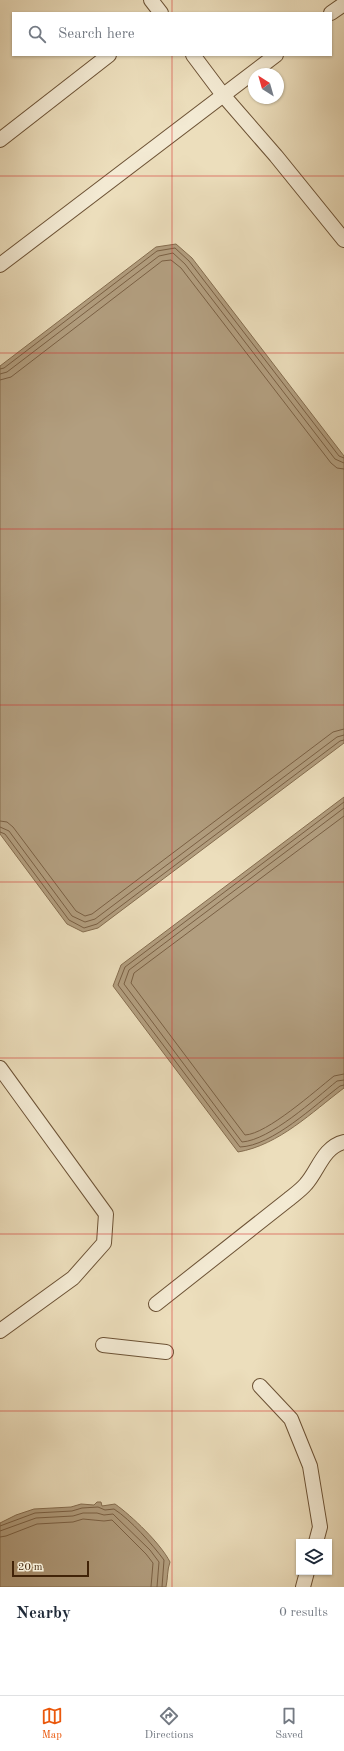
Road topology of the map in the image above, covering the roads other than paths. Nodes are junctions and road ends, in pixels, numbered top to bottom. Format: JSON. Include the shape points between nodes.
{"nodes":[{"id":1,"x":151,"y":0,"type":"edge"},
{"id":2,"x":344,"y":4,"type":"edge"},
{"id":3,"x":160,"y":12,"type":"edge"},
{"id":4,"x":332,"y":13,"type":"edge"},
{"id":5,"x":108,"y":56,"type":"edge"},
{"id":6,"x":194,"y":56,"type":"edge"},
{"id":7,"x":275,"y":56,"type":"edge"},
{"id":8,"x":223,"y":95,"type":"junction"},
{"id":9,"x":0,"y":140,"type":"edge"},
{"id":10,"x":344,"y":240,"type":"edge"},
{"id":11,"x":0,"y":266,"type":"edge"},
{"id":12,"x":0,"y":1068,"type":"edge"},
{"id":13,"x":344,"y":1142,"type":"edge"},
{"id":14,"x":156,"y":1304,"type":"dead end"},
{"id":15,"x":0,"y":1331,"type":"edge"},
{"id":16,"x":104,"y":1345,"type":"dead end"},
{"id":17,"x":166,"y":1352,"type":"dead end"},
{"id":18,"x":260,"y":1386,"type":"dead end"},
{"id":19,"x":317,"y":1539,"type":"edge"},
{"id":20,"x":306,"y":1575,"type":"edge"},
{"id":21,"x":303,"y":1587,"type":"edge"}],
"edges":[{"from":1,"to":3,"type":"lane"},
{"from":2,"to":4,"type":"lane"},
{"from":5,"to":9,"type":"lane"},
{"from":6,"to":8,"type":"lane"},
{"from":7,"to":8,"type":"lane"},
{"from":8,"to":10,"type":"lane"},
{"from":8,"to":11,"type":"lane"},
{"from":12,"to":15,"type":"lane","via":[[106,1214],[104,1243],[73,1278]]},
{"from":13,"to":14,"type":"lane","via":[[324,1155],[307,1184]]},
{"from":16,"to":17,"type":"lane"},
{"from":18,"to":19,"type":"lane","via":[[291,1419],[310,1466],[320,1527]]},
{"from":20,"to":21,"type":"lane"}]}
